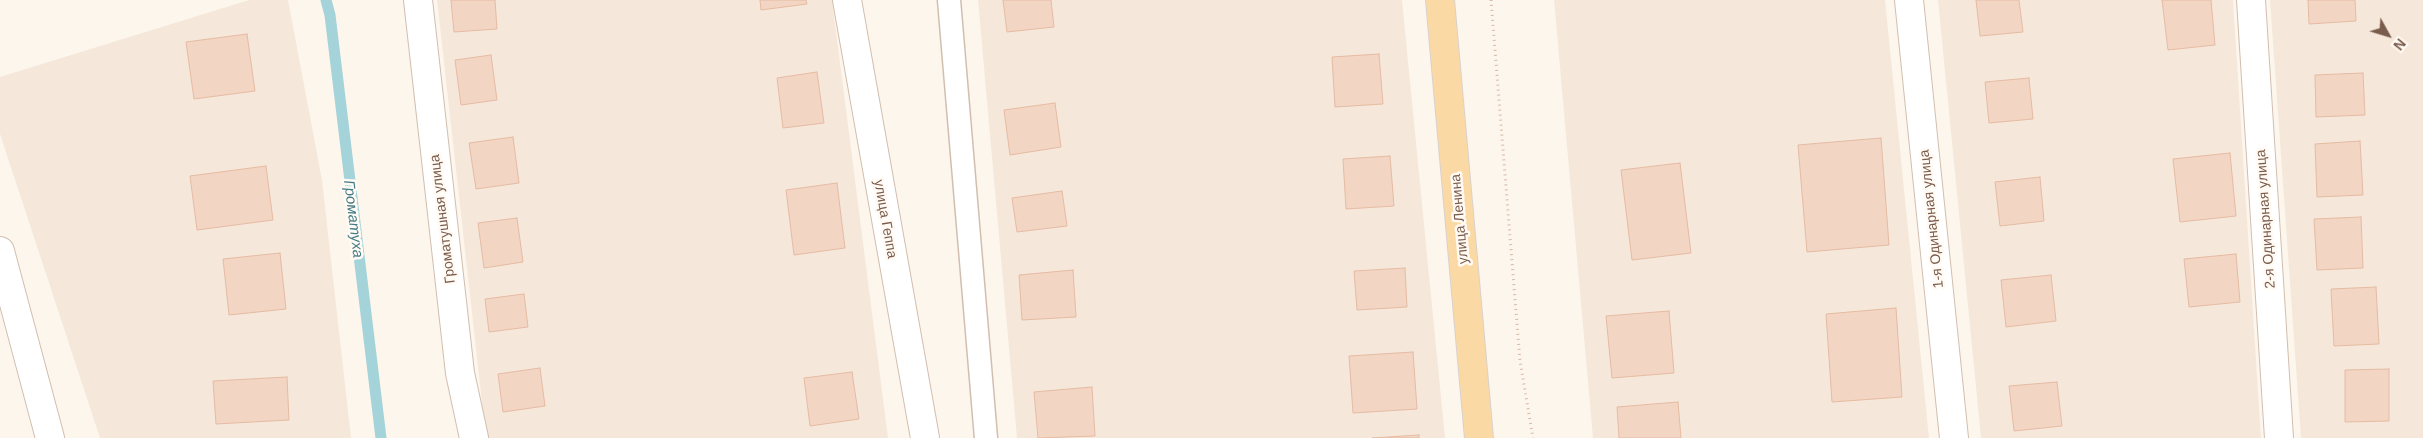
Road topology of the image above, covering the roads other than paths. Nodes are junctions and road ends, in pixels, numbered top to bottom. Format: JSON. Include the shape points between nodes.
{"nodes":[{"id":1,"x":418,"y":0,"type":"edge"},
{"id":2,"x":847,"y":0,"type":"edge"},
{"id":3,"x":948,"y":0,"type":"edge"},
{"id":4,"x":1440,"y":0,"type":"edge"},
{"id":5,"x":1909,"y":0,"type":"edge"},
{"id":6,"x":2251,"y":0,"type":"edge"},
{"id":7,"x":0,"y":251,"type":"edge"},
{"id":8,"x":50,"y":438,"type":"edge"},
{"id":9,"x":474,"y":438,"type":"edge"},
{"id":10,"x":925,"y":438,"type":"edge"},
{"id":11,"x":986,"y":438,"type":"edge"},
{"id":12,"x":1479,"y":438,"type":"edge"},
{"id":13,"x":1954,"y":438,"type":"edge"},
{"id":14,"x":2279,"y":438,"type":"edge"}],
"edges":[{"from":1,"to":9,"type":"street","name":"Громатушная улица","via":[[460,373]]},
{"from":2,"to":10,"type":"street","name":"улица Геппа"},
{"from":3,"to":11,"type":"lane"},
{"from":4,"to":12,"type":"main road","name":"улица Ленина"},
{"from":5,"to":13,"type":"street","name":"1-я Одинарная улица"},
{"from":6,"to":14,"type":"street","name":"2-я Одинарная улица"},
{"from":7,"to":8,"type":"street"}]}
